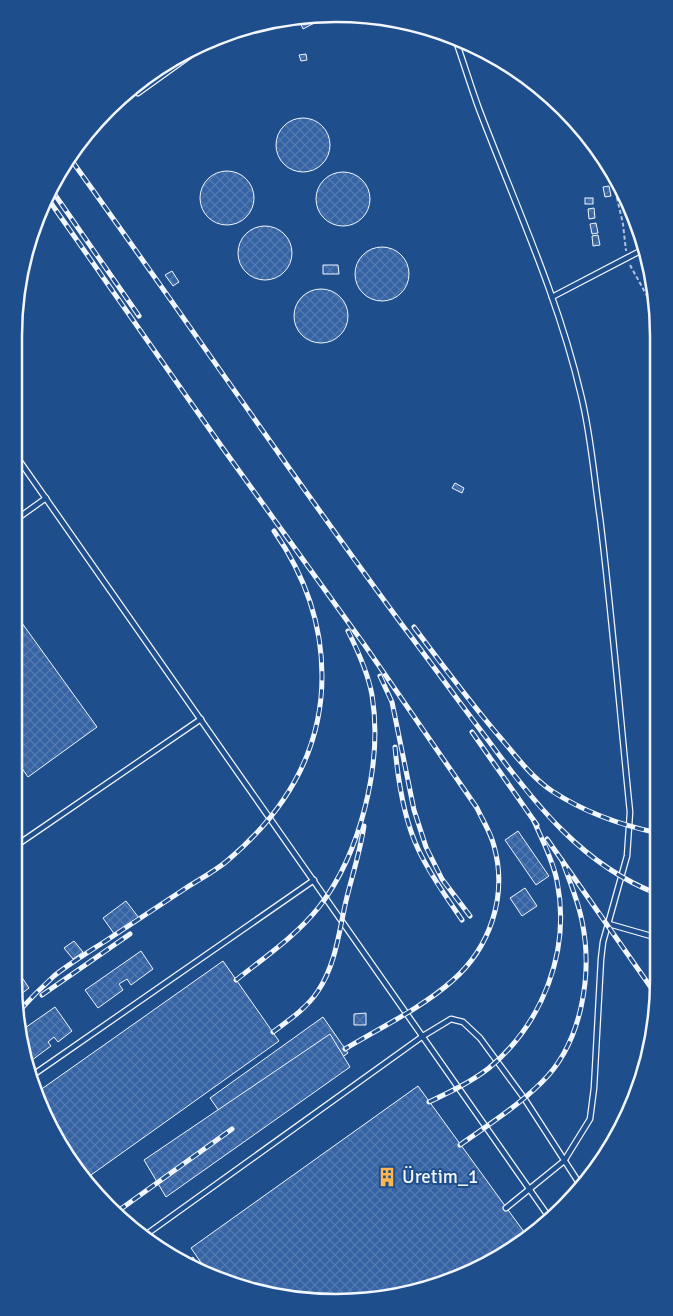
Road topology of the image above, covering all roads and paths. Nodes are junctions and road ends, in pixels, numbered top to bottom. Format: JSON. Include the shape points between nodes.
{"nodes":[{"id":1,"x":458,"y":46,"type":"edge"},
{"id":2,"x":169,"y":71,"type":"edge"},
{"id":3,"x":138,"y":94,"type":"dead end"},
{"id":4,"x":616,"y":195,"type":"edge"},
{"id":5,"x":639,"y":252,"type":"edge"},
{"id":6,"x":627,"y":258,"type":"junction"},
{"id":7,"x":552,"y":297,"type":"junction"},
{"id":8,"x":648,"y":299,"type":"edge"},
{"id":9,"x":22,"y":464,"type":"edge"},
{"id":10,"x":46,"y":498,"type":"junction"},
{"id":11,"x":22,"y":515,"type":"edge"},
{"id":12,"x":201,"y":719,"type":"junction"},
{"id":13,"x":22,"y":842,"type":"edge"},
{"id":14,"x":314,"y":880,"type":"junction"},
{"id":15,"x":608,"y":924,"type":"junction"},
{"id":16,"x":650,"y":936,"type":"edge"},
{"id":17,"x":423,"y":1036,"type":"junction"},
{"id":18,"x":37,"y":1072,"type":"edge"},
{"id":19,"x":564,"y":1161,"type":"junction"},
{"id":20,"x":578,"y":1181,"type":"edge"},
{"id":21,"x":530,"y":1189,"type":"junction"},
{"id":22,"x":506,"y":1208,"type":"dead end"},
{"id":23,"x":547,"y":1214,"type":"edge"},
{"id":24,"x":149,"y":1232,"type":"edge"}],
"edges":[{"from":1,"to":7,"type":"lane"},
{"from":2,"to":3,"type":"lane"},
{"from":4,"to":6,"type":"path"},
{"from":5,"to":6,"type":"lane"},
{"from":6,"to":7,"type":"lane"},
{"from":6,"to":8,"type":"path"},
{"from":7,"to":15,"type":"lane","via":[[572,358],[589,435],[630,812],[627,856]]},
{"from":9,"to":10,"type":"lane"},
{"from":10,"to":11,"type":"lane"},
{"from":10,"to":12,"type":"lane"},
{"from":12,"to":13,"type":"lane"},
{"from":12,"to":14,"type":"lane"},
{"from":14,"to":17,"type":"lane"},
{"from":14,"to":18,"type":"lane"},
{"from":15,"to":16,"type":"lane"},
{"from":15,"to":19,"type":"lane","via":[[600,959],[590,1119]]},
{"from":17,"to":19,"type":"lane","via":[[451,1019],[463,1022],[480,1038],[524,1098]]},
{"from":17,"to":21,"type":"lane"},
{"from":17,"to":24,"type":"lane"},
{"from":19,"to":20,"type":"lane"},
{"from":19,"to":21,"type":"lane"},
{"from":21,"to":22,"type":"lane"},
{"from":21,"to":23,"type":"lane"}]}
